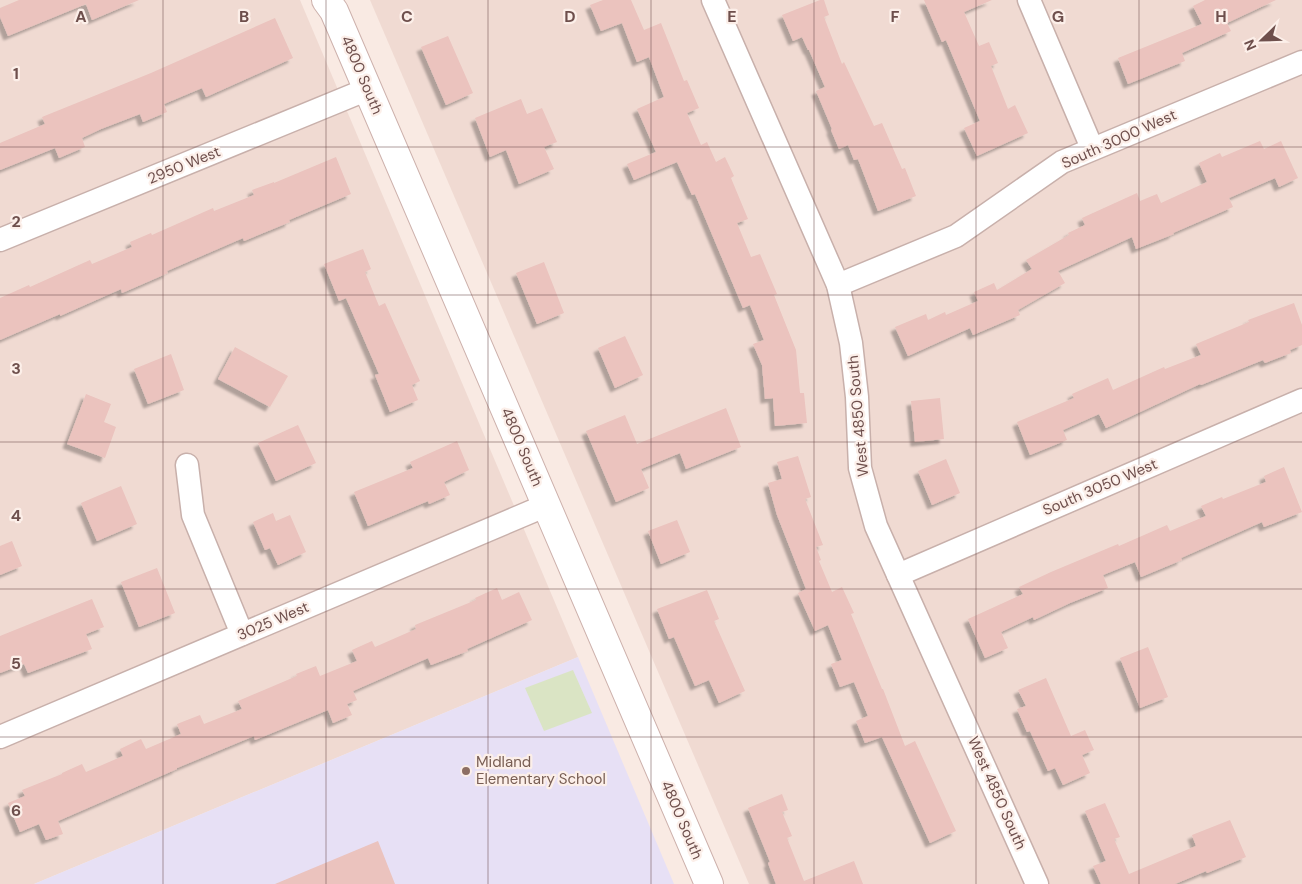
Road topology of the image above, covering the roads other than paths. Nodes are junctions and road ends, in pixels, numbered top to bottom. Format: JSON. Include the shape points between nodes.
{"nodes":[{"id":1,"x":713,"y":0,"type":"edge"},
{"id":2,"x":1029,"y":0,"type":"edge"},
{"id":3,"x":331,"y":4,"type":"edge"},
{"id":4,"x":1302,"y":62,"type":"edge"},
{"id":5,"x":368,"y":89,"type":"junction"},
{"id":6,"x":1092,"y":148,"type":"junction"},
{"id":7,"x":0,"y":240,"type":"edge"},
{"id":8,"x":838,"y":285,"type":"junction"},
{"id":9,"x":1302,"y":400,"type":"edge"},
{"id":10,"x":187,"y":465,"type":"dead end"},
{"id":11,"x":547,"y":505,"type":"junction"},
{"id":12,"x":898,"y":575,"type":"junction"},
{"id":13,"x":242,"y":634,"type":"junction"},
{"id":14,"x":0,"y":737,"type":"edge"},
{"id":15,"x":709,"y":884,"type":"edge"},
{"id":16,"x":1037,"y":884,"type":"edge"}],
"edges":[{"from":1,"to":8,"type":"street","name":"West 4850 South"},
{"from":2,"to":6,"type":"street"},
{"from":3,"to":5,"type":"main road","name":"4800 South"},
{"from":4,"to":6,"type":"street","name":"South 3000 West"},
{"from":5,"to":7,"type":"street","name":"2950 West"},
{"from":5,"to":11,"type":"main road","name":"4800 South"},
{"from":6,"to":8,"type":"street","name":"South 3000 West","via":[[1062,162],[956,236]]},
{"from":8,"to":12,"type":"street","name":"West 4850 South","via":[[852,352],[860,468],[876,526]]},
{"from":9,"to":12,"type":"street","name":"South 3050 West"},
{"from":10,"to":13,"type":"street","via":[[193,515]]},
{"from":11,"to":13,"type":"street","name":"3025 West"},
{"from":11,"to":15,"type":"main road","name":"4800 South"},
{"from":12,"to":16,"type":"street","name":"West 4850 South"},
{"from":13,"to":14,"type":"street","name":"3025 West"}]}
